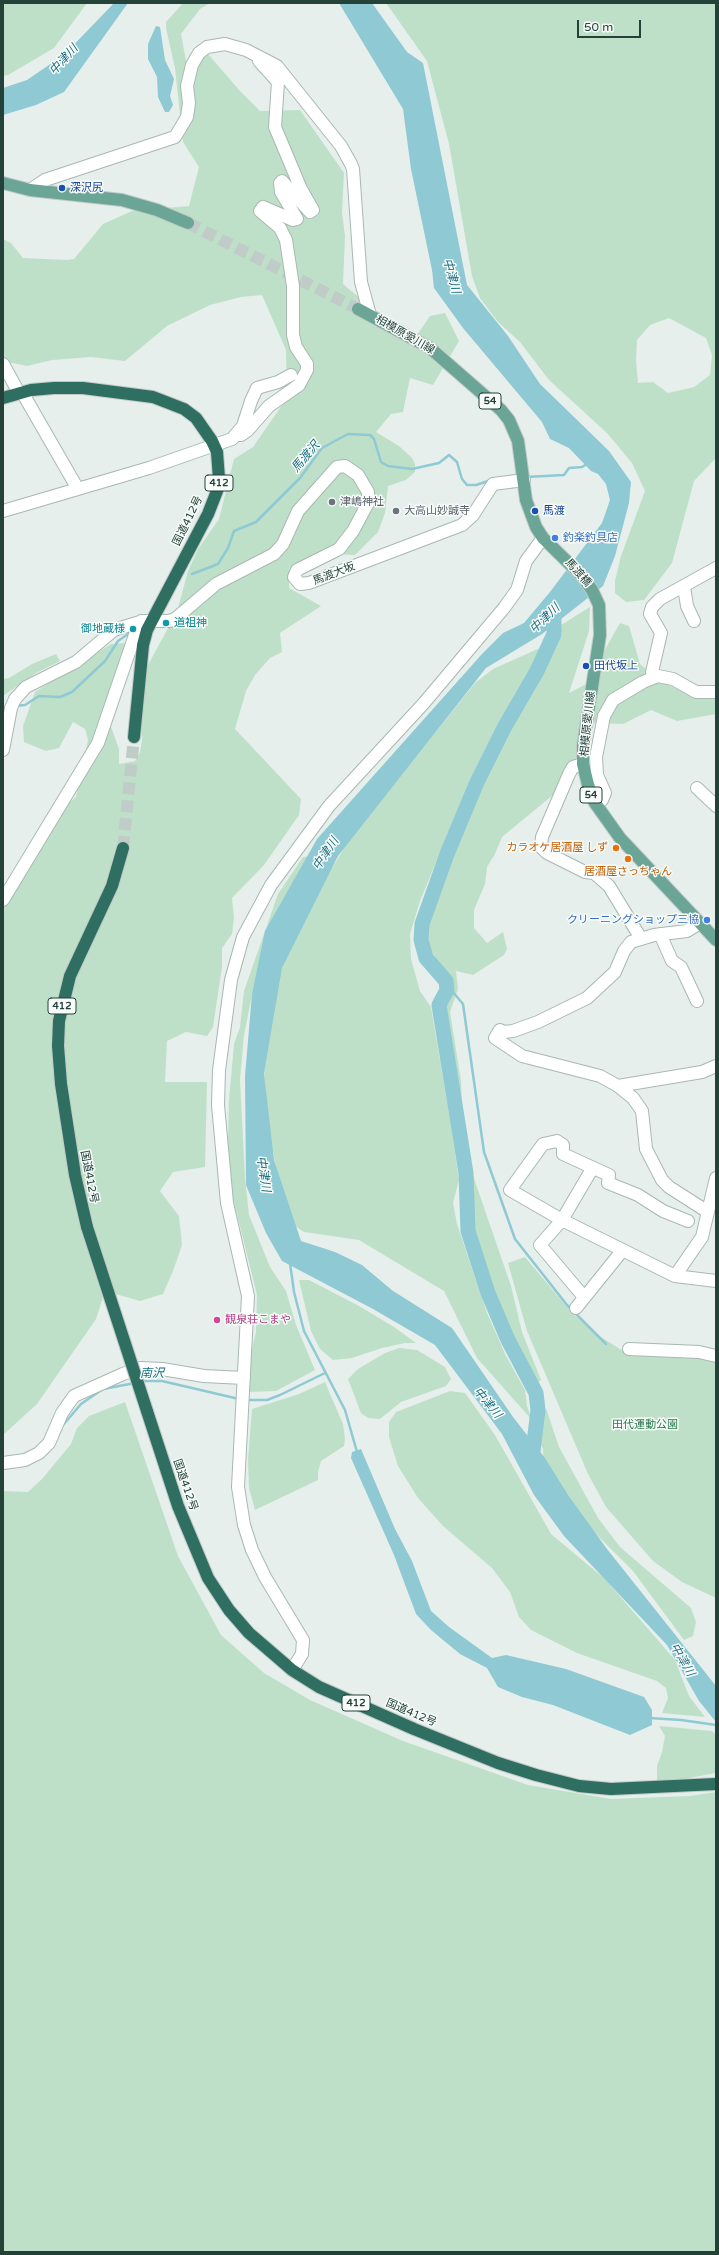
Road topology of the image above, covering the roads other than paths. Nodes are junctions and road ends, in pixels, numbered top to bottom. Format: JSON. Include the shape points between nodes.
{"nodes":[{"id":1,"x":246,"y":50,"type":"junction"},
{"id":2,"x":3,"y":183,"type":"edge"},
{"id":3,"x":30,"y":190,"type":"junction"},
{"id":4,"x":188,"y":223,"type":"tunnel mouth"},
{"id":5,"x":358,"y":309,"type":"tunnel mouth"},
{"id":6,"x":370,"y":315,"type":"junction"},
{"id":7,"x":3,"y":364,"type":"edge"},
{"id":8,"x":290,"y":375,"type":"dead end"},
{"id":9,"x":21,"y":393,"type":"junction"},
{"id":10,"x":3,"y":398,"type":"edge"},
{"id":11,"x":236,"y":435,"type":"junction"},
{"id":12,"x":214,"y":445,"type":"junction"},
{"id":13,"x":524,"y":480,"type":"junction"},
{"id":14,"x":75,"y":490,"type":"junction"},
{"id":15,"x":3,"y":511,"type":"edge"},
{"id":16,"x":547,"y":542,"type":"junction"},
{"id":17,"x":716,"y":568,"type":"edge"},
{"id":18,"x":684,"y":587,"type":"junction"},
{"id":19,"x":599,"y":605,"type":"joint"},
{"id":20,"x":147,"y":621,"type":"junction"},
{"id":21,"x":694,"y":622,"type":"dead end"},
{"id":22,"x":654,"y":676,"type":"junction"},
{"id":23,"x":716,"y":692,"type":"edge"},
{"id":24,"x":134,"y":736,"type":"tunnel mouth"},
{"id":25,"x":3,"y":750,"type":"edge"},
{"id":26,"x":583,"y":764,"type":"junction"},
{"id":27,"x":697,"y":788,"type":"dead end"},
{"id":28,"x":595,"y":803,"type":"junction"},
{"id":29,"x":716,"y":806,"type":"edge"},
{"id":30,"x":123,"y":848,"type":"tunnel mouth"},
{"id":31,"x":3,"y":900,"type":"edge"},
{"id":32,"x":700,"y":923,"type":"junction"},
{"id":33,"x":660,"y":934,"type":"junction"},
{"id":34,"x":640,"y":938,"type":"junction"},
{"id":35,"x":716,"y":940,"type":"edge"},
{"id":36,"x":697,"y":1001,"type":"dead end"},
{"id":37,"x":716,"y":1066,"type":"edge"},
{"id":38,"x":618,"y":1086,"type":"junction"},
{"id":39,"x":592,"y":1169,"type":"junction"},
{"id":40,"x":716,"y":1178,"type":"edge"},
{"id":41,"x":711,"y":1215,"type":"edge"},
{"id":42,"x":562,"y":1220,"type":"junction"},
{"id":43,"x":688,"y":1221,"type":"dead end"},
{"id":44,"x":622,"y":1251,"type":"junction"},
{"id":45,"x":675,"y":1276,"type":"junction"},
{"id":46,"x":716,"y":1281,"type":"edge"},
{"id":47,"x":584,"y":1297,"type":"junction"},
{"id":48,"x":576,"y":1308,"type":"dead end"},
{"id":49,"x":629,"y":1349,"type":"dead end"},
{"id":50,"x":716,"y":1356,"type":"edge"},
{"id":51,"x":244,"y":1382,"type":"junction"},
{"id":52,"x":3,"y":1463,"type":"edge"},
{"id":53,"x":292,"y":1670,"type":"junction"},
{"id":54,"x":716,"y":1784,"type":"edge"}],
"edges":[{"from":1,"to":3,"type":"street","via":[[216,44],[199,53],[192,65],[187,86],[187,117],[175,137],[45,180]]},
{"from":1,"to":6,"type":"street","via":[[277,66],[341,146],[351,164],[361,282]]},
{"from":1,"to":11,"type":"street","via":[[244,54],[264,64],[278,82],[275,127],[301,189],[313,210],[310,212],[282,181],[281,192],[297,219],[293,220],[260,208],[262,214],[280,228],[286,240],[293,286],[293,335],[296,348],[307,364],[307,370],[299,385],[269,406],[248,430]]},
{"from":2,"to":3,"type":"main road"},
{"from":3,"to":4,"type":"main road","via":[[122,200]]},
{"from":5,"to":6,"type":"main road","name":"相模原愛川線","number":"54"},
{"from":6,"to":13,"type":"main road","name":"相模原愛川線","number":"54","via":[[430,348],[501,410],[516,434]]},
{"from":7,"to":9,"type":"street"},
{"from":8,"to":11,"type":"street","via":[[278,382],[257,388],[243,426]]},
{"from":9,"to":10,"type":"highway","name":"国道412号","number":"412"},
{"from":9,"to":12,"type":"highway","name":"国道412号","number":"412","via":[[54,388],[83,388],[153,397],[184,409],[204,427]]},
{"from":9,"to":14,"type":"street","via":[[75,484]]},
{"from":11,"to":12,"type":"street"},
{"from":12,"to":14,"type":"street"},
{"from":12,"to":20,"type":"highway","name":"国道412号","number":"412","via":[[219,466],[217,491],[208,514]]},
{"from":13,"to":16,"type":"main road","name":"相模原愛川線","number":"54","via":[[529,511]]},
{"from":13,"to":20,"type":"street","name":"馬渡大坂","via":[[493,484],[473,515],[462,525],[309,583],[300,584],[294,577],[297,570],[339,549],[368,503],[368,492],[358,475],[345,466],[337,467],[298,511],[283,544],[274,554],[216,584],[175,619]]},
{"from":14,"to":15,"type":"street"},
{"from":16,"to":19,"type":"main road","name":"馬渡橋","number":"54","via":[[583,577]]},
{"from":16,"to":51,"type":"street","via":[[526,561],[514,594],[424,703],[329,806],[271,885],[243,937],[231,980],[219,1070],[218,1105],[227,1203],[248,1296]]},
{"from":17,"to":18,"type":"street"},
{"from":18,"to":21,"type":"street","via":[[687,606]]},
{"from":18,"to":22,"type":"street","via":[[652,607],[650,614],[661,633],[652,672]]},
{"from":19,"to":26,"type":"main road","name":"相模原愛川線","number":"54","via":[[600,635],[584,739]]},
{"from":20,"to":24,"type":"highway","name":"国道412号","number":"412","via":[[140,657]]},
{"from":20,"to":25,"type":"street","via":[[114,630],[76,662],[26,686],[15,699],[8,717]]},
{"from":20,"to":31,"type":"street","via":[[136,632],[98,743]]},
{"from":22,"to":23,"type":"street","via":[[670,677],[696,692]]},
{"from":22,"to":28,"type":"street","via":[[617,697],[606,710],[596,748],[595,765],[596,775],[605,793],[602,800]]},
{"from":26,"to":28,"type":"main road","name":"相模原愛川線","number":"54","via":[[586,784]]},
{"from":26,"to":34,"type":"street","via":[[573,767],[569,774],[542,837],[541,847],[547,853],[585,872],[594,873],[609,886]]},
{"from":27,"to":29,"type":"street"},
{"from":28,"to":32,"type":"main road","name":"相模原愛川線","number":"54","via":[[620,838]]},
{"from":30,"to":53,"type":"highway","name":"国道412号","number":"412","bridge":true,"via":[[112,886],[70,976],[61,1009],[59,1071],[75,1175],[87,1227],[178,1506],[208,1578],[248,1633]]},
{"from":32,"to":33,"type":"street","via":[[687,931]]},
{"from":32,"to":35,"type":"main road","name":"相模原愛川線","number":"54"},
{"from":33,"to":34,"type":"street"},
{"from":33,"to":36,"type":"street","via":[[672,961],[681,967]]},
{"from":34,"to":38,"type":"street","via":[[627,946],[615,972],[587,998],[538,1022],[513,1031],[500,1030],[495,1038],[522,1056],[600,1076]]},
{"from":37,"to":38,"type":"street","via":[[702,1072]]},
{"from":38,"to":41,"type":"street","via":[[642,1111],[646,1149],[662,1180]]},
{"from":39,"to":42,"type":"street"},
{"from":39,"to":42,"type":"street","via":[[563,1154],[563,1145],[557,1141],[543,1144],[510,1190]]},
{"from":39,"to":43,"type":"street","via":[[609,1175],[608,1183],[638,1195]]},
{"from":40,"to":41,"type":"street"},
{"from":41,"to":45,"type":"street","via":[[700,1243]]},
{"from":42,"to":44,"type":"street"},
{"from":42,"to":47,"type":"street","via":[[540,1245]]},
{"from":44,"to":45,"type":"street"},
{"from":44,"to":47,"type":"street"},
{"from":45,"to":46,"type":"street"},
{"from":47,"to":48,"type":"street"},
{"from":49,"to":50,"type":"street","via":[[693,1351]]},
{"from":51,"to":52,"type":"street","via":[[140,1368],[74,1396],[62,1413],[49,1443],[39,1454],[25,1460]]},
{"from":51,"to":53,"type":"street","via":[[238,1479],[241,1508],[248,1538],[258,1562],[303,1640],[302,1654]]},
{"from":53,"to":54,"type":"highway","name":"国道412号","number":"412","via":[[319,1687],[414,1729],[498,1763],[536,1775],[579,1786],[611,1789]]}]}
